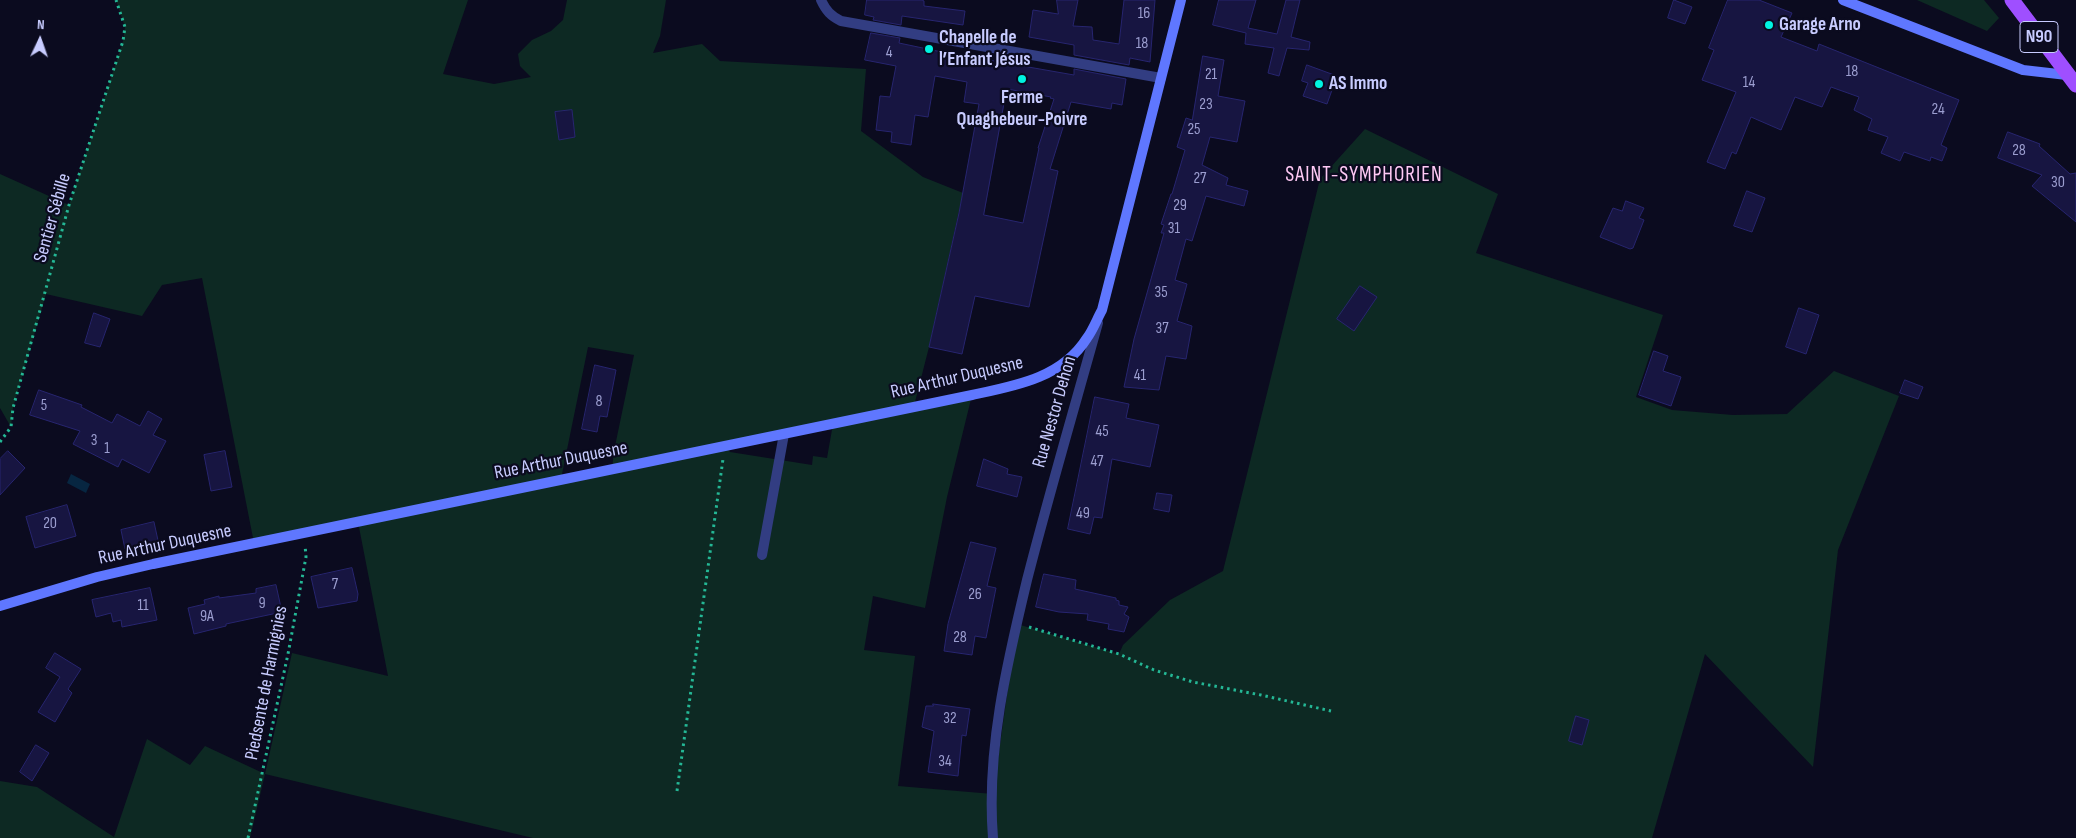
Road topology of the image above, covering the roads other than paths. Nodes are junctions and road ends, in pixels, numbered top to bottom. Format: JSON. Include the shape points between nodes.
{"nodes":[{"id":1,"x":821,"y":0,"type":"edge"},
{"id":2,"x":1181,"y":0,"type":"edge"},
{"id":3,"x":1843,"y":0,"type":"edge"},
{"id":4,"x":2012,"y":0,"type":"edge"},
{"id":5,"x":1161,"y":78,"type":"junction"},
{"id":6,"x":2072,"y":80,"type":"edge"},
{"id":7,"x":1102,"y":310,"type":"junction"},
{"id":8,"x":784,"y":434,"type":"junction"},
{"id":9,"x":762,"y":555,"type":"dead end"},
{"id":10,"x":0,"y":606,"type":"edge"},
{"id":11,"x":993,"y":838,"type":"edge"}],
"edges":[{"from":1,"to":5,"type":"street","via":[[831,16],[841,21]]},
{"from":2,"to":5,"type":"main road","name":"Rue Nestor Dehon"},
{"from":3,"to":6,"type":"main road","via":[[2023,70]]},
{"from":4,"to":6,"type":"main road","number":"N90"},
{"from":5,"to":7,"type":"main road","name":"Rue Nestor Dehon"},
{"from":7,"to":8,"type":"main road","name":"Rue Arthur Duquesne","via":[[1076,352],[1042,377],[980,394]]},
{"from":7,"to":11,"type":"street","name":"Rue Nestor Dehon","via":[[1016,624],[998,717]]},
{"from":8,"to":9,"type":"street"},
{"from":8,"to":10,"type":"main road","name":"Rue Arthur Duquesne","via":[[107,575]]}]}
